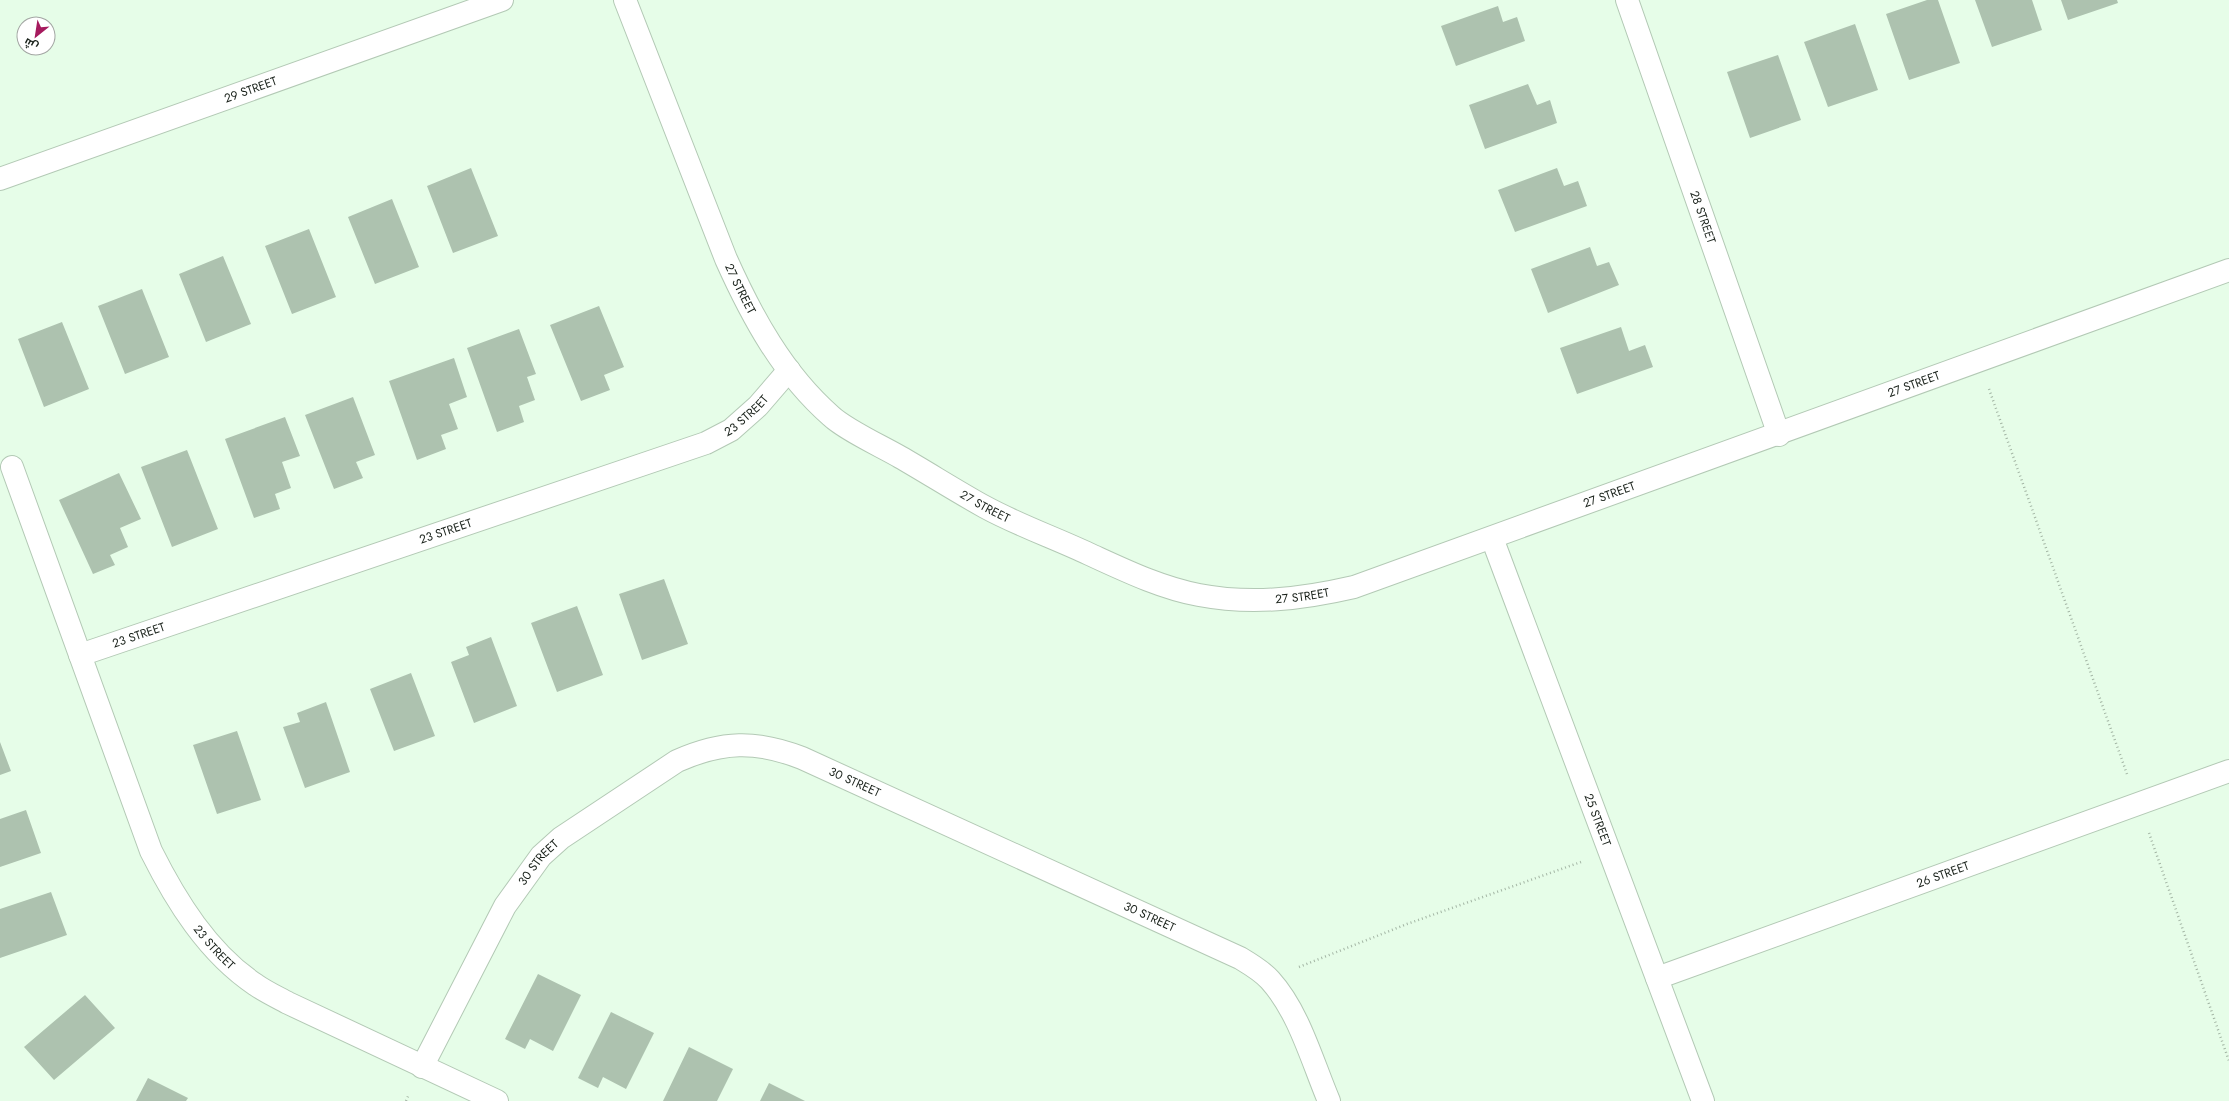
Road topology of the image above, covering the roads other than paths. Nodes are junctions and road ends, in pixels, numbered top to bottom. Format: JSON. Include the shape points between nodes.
{"nodes":[{"id":1,"x":502,"y":0,"type":"edge"},
{"id":2,"x":625,"y":0,"type":"edge"},
{"id":3,"x":1627,"y":0,"type":"edge"},
{"id":4,"x":0,"y":179,"type":"edge"},
{"id":5,"x":2229,"y":270,"type":"edge"},
{"id":6,"x":789,"y":370,"type":"junction"},
{"id":7,"x":1778,"y":435,"type":"junction"},
{"id":8,"x":12,"y":467,"type":"dead end"},
{"id":9,"x":1492,"y":538,"type":"junction"},
{"id":10,"x":80,"y":655,"type":"junction"},
{"id":11,"x":2229,"y":771,"type":"edge"},
{"id":12,"x":1658,"y":978,"type":"junction"},
{"id":13,"x":422,"y":1067,"type":"junction"},
{"id":14,"x":497,"y":1101,"type":"edge"},
{"id":15,"x":1329,"y":1101,"type":"edge"},
{"id":16,"x":1703,"y":1101,"type":"edge"}],
"edges":[{"from":1,"to":4,"type":"street","name":"29 STREET"},
{"from":2,"to":6,"type":"street","name":"27 STREET","via":[[726,259],[763,333]]},
{"from":3,"to":7,"type":"street","name":"28 STREET"},
{"from":5,"to":7,"type":"street","name":"27 STREET"},
{"from":6,"to":9,"type":"street","name":"27 STREET","via":[[832,418],[987,508],[1130,572],[1198,595],[1233,600],[1274,601],[1314,596],[1354,587]]},
{"from":6,"to":10,"type":"street","name":"23 STREET","via":[[758,406],[731,430],[706,443]]},
{"from":7,"to":9,"type":"street","name":"27 STREET"},
{"from":8,"to":10,"type":"street","name":"23 STREET"},
{"from":9,"to":12,"type":"street","name":"25 STREET"},
{"from":10,"to":13,"type":"street","name":"23 STREET","via":[[151,850],[182,908],[201,933],[227,961],[256,985]]},
{"from":11,"to":12,"type":"street","name":"26 STREET"},
{"from":12,"to":16,"type":"street","name":"25 STREET"},
{"from":13,"to":14,"type":"street","name":"23 STREET"},
{"from":13,"to":15,"type":"street","name":"30 STREET","via":[[504,906],[541,856],[561,838],[677,761],[697,752],[740,744],[768,747],[802,758],[1223,948],[1240,958],[1269,979],[1295,1021]]}]}
